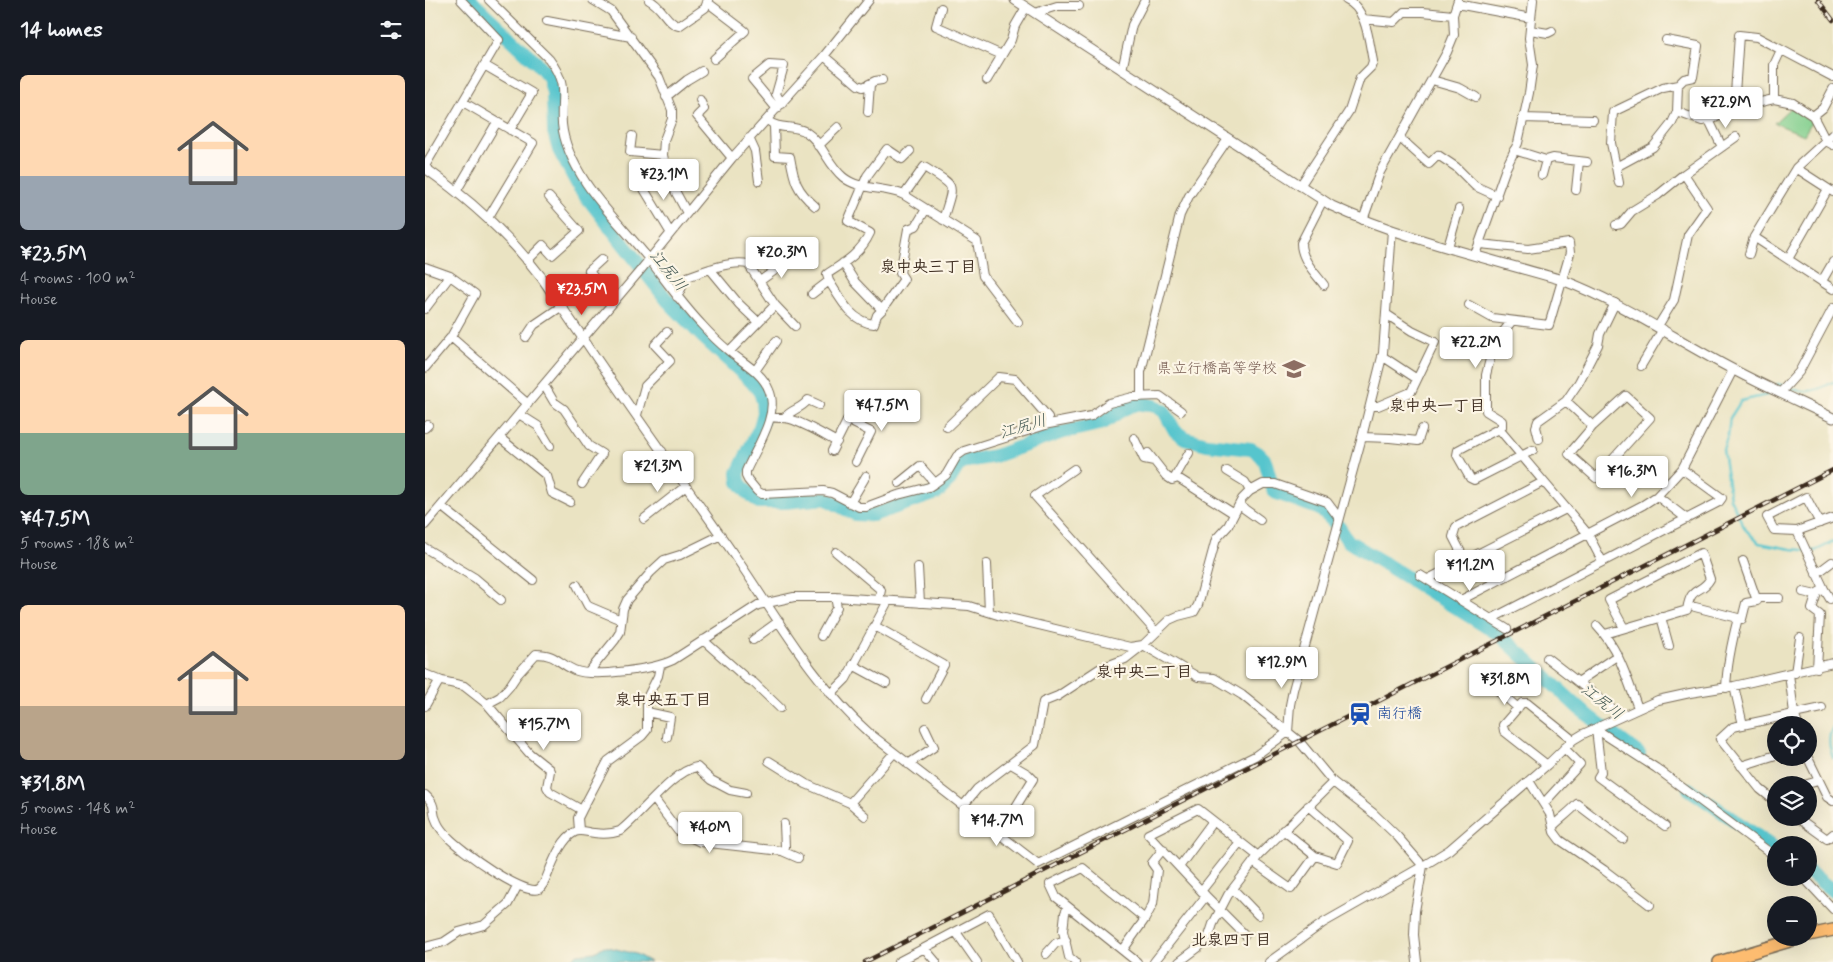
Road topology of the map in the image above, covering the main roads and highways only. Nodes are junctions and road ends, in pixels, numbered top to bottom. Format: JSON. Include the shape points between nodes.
{"nodes":[{"id":1,"x":1833,"y":930,"type":"edge"},
{"id":2,"x":1817,"y":933,"type":"edge"},
{"id":3,"x":1773,"y":946,"type":"edge"},
{"id":4,"x":1719,"y":962,"type":"edge"}],
"edges":[{"from":1,"to":2,"type":"main road"},
{"from":3,"to":4,"type":"main road"}]}
